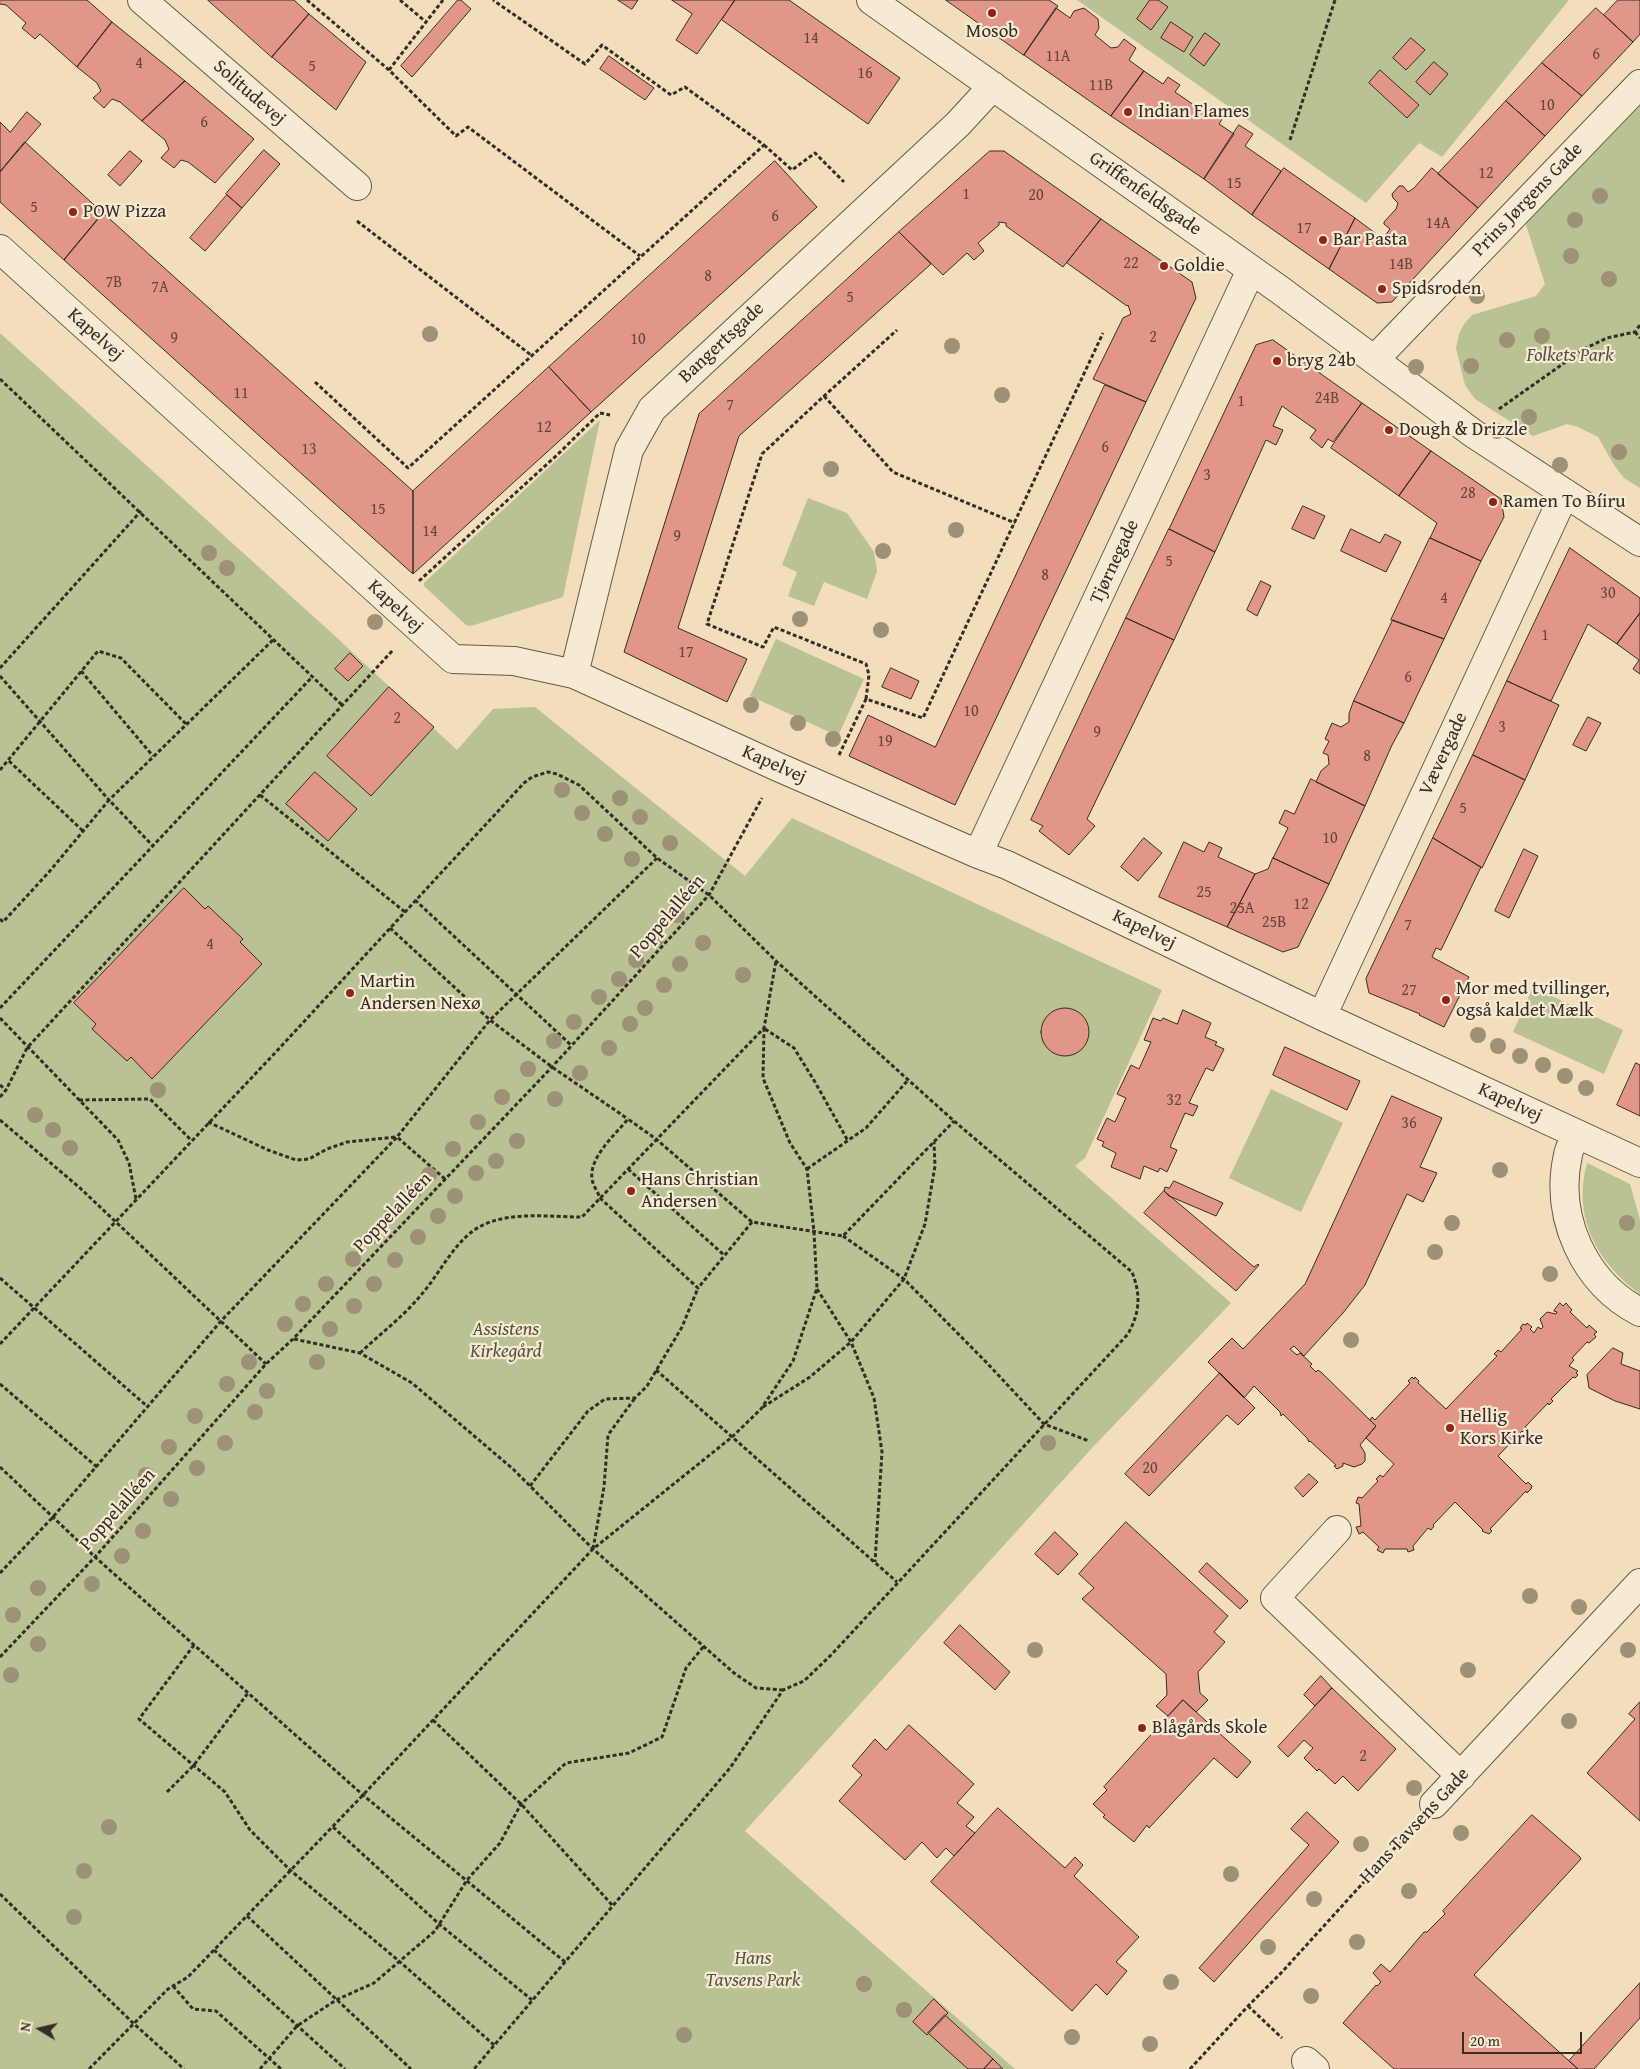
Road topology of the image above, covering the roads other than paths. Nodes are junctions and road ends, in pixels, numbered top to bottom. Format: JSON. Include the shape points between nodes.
{"nodes":[{"id":1,"x":142,"y":0,"type":"edge"},
{"id":2,"x":871,"y":0,"type":"edge"},
{"id":3,"x":1640,"y":84,"type":"edge"},
{"id":4,"x":993,"y":86,"type":"junction"},
{"id":5,"x":357,"y":186,"type":"road end"},
{"id":6,"x":0,"y":249,"type":"edge"},
{"id":7,"x":1251,"y":270,"type":"junction"},
{"id":8,"x":1374,"y":360,"type":"junction"},
{"id":9,"x":1565,"y":493,"type":"junction"},
{"id":10,"x":1640,"y":542,"type":"edge"},
{"id":11,"x":574,"y":674,"type":"junction"},
{"id":12,"x":978,"y":854,"type":"junction"},
{"id":13,"x":1322,"y":1016,"type":"junction"},
{"id":14,"x":1577,"y":1134,"type":"junction"},
{"id":15,"x":1640,"y":1163,"type":"edge"},
{"id":16,"x":1640,"y":1312,"type":"edge"},
{"id":17,"x":1336,"y":1530,"type":"dead end"},
{"id":18,"x":1640,"y":1583,"type":"edge"},
{"id":19,"x":1461,"y":1776,"type":"junction"},
{"id":20,"x":1434,"y":1804,"type":"road end"}],
"edges":[{"from":1,"to":5,"type":"street","name":"Solitudevej"},
{"from":2,"to":4,"type":"street","name":"Griffenfeldsgade"},
{"from":3,"to":8,"type":"street","name":"Prins Jørgens Gade"},
{"from":4,"to":7,"type":"street","name":"Griffenfeldsgade"},
{"from":4,"to":11,"type":"street","name":"Bangertsgade","via":[[958,124],[652,409],[629,450]]},
{"from":6,"to":11,"type":"street","name":"Kapelvej","via":[[453,659],[514,661]]},
{"from":7,"to":8,"type":"street","name":"Griffenfeldsgade"},
{"from":7,"to":12,"type":"street","name":"Tjørnegade"},
{"from":8,"to":9,"type":"street","name":"Griffenfeldsgade","via":[[1474,434]]},
{"from":9,"to":10,"type":"street","name":"Griffenfeldsgade"},
{"from":9,"to":13,"type":"street","name":"Vævergade"},
{"from":11,"to":12,"type":"street","name":"Kapelvej","via":[[778,768]]},
{"from":12,"to":13,"type":"street","name":"Kapelvej","via":[[1007,864]]},
{"from":13,"to":14,"type":"street","name":"Kapelvej"},
{"from":14,"to":15,"type":"street","name":"Kapelvej"},
{"from":14,"to":16,"type":"street","via":[[1568,1154],[1565,1184],[1570,1229],[1594,1274],[1609,1291]]},
{"from":17,"to":19,"type":"street","via":[[1274,1598]]},
{"from":18,"to":19,"type":"street","name":"Hans Tavsens Gade"},
{"from":19,"to":20,"type":"street","name":"Hans Tavsens Gade"}]}
